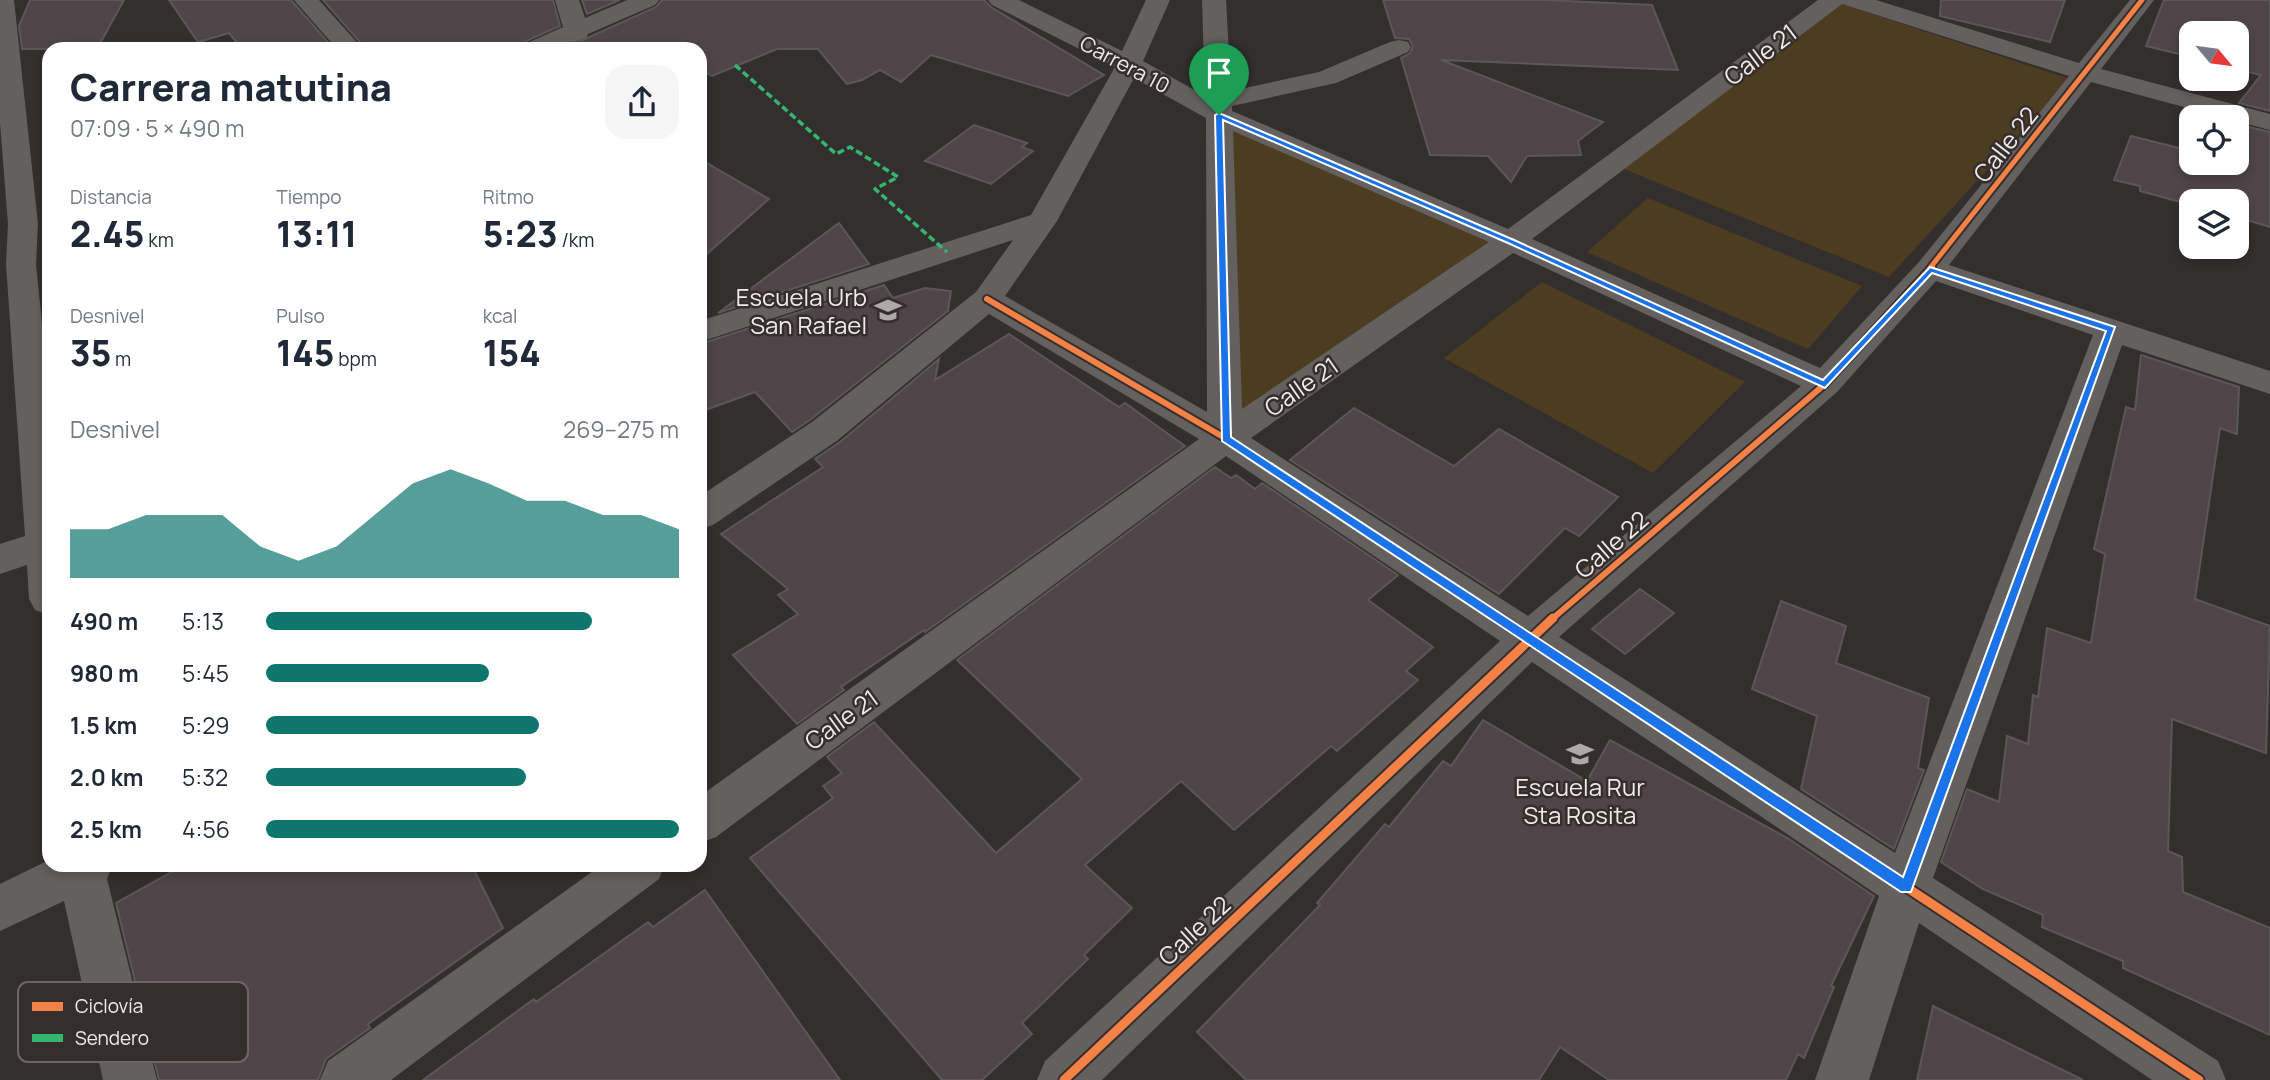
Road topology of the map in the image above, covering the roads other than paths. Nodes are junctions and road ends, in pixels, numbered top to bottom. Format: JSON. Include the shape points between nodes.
{"nodes":[{"id":1,"x":2,"y":0,"type":"edge"},
{"id":2,"x":306,"y":0,"type":"edge"},
{"id":3,"x":567,"y":0,"type":"edge"},
{"id":4,"x":647,"y":0,"type":"edge"},
{"id":5,"x":1000,"y":0,"type":"edge"},
{"id":6,"x":1158,"y":0,"type":"edge"},
{"id":7,"x":1214,"y":0,"type":"edge"},
{"id":8,"x":1833,"y":0,"type":"edge"},
{"id":9,"x":1850,"y":0,"type":"edge"},
{"id":10,"x":2142,"y":0,"type":"edge"},
{"id":11,"x":577,"y":33,"type":"junction"},
{"id":12,"x":345,"y":42,"type":"edge"},
{"id":13,"x":553,"y":42,"type":"edge"},
{"id":14,"x":1399,"y":47,"type":"dead end"},
{"id":15,"x":1129,"y":64,"type":"junction"},
{"id":16,"x":2085,"y":73,"type":"junction"},
{"id":17,"x":1219,"y":108,"type":"junction"},
{"id":18,"x":2270,"y":122,"type":"edge"},
{"id":19,"x":1042,"y":221,"type":"junction"},
{"id":20,"x":24,"y":223,"type":"edge"},
{"id":21,"x":1511,"y":242,"type":"junction"},
{"id":22,"x":1930,"y":269,"type":"junction"},
{"id":23,"x":988,"y":299,"type":"junction"},
{"id":24,"x":707,"y":330,"type":"edge"},
{"id":25,"x":2111,"y":330,"type":"junction"},
{"id":26,"x":2270,"y":383,"type":"edge"},
{"id":27,"x":1825,"y":384,"type":"junction"},
{"id":28,"x":1225,"y":438,"type":"junction"},
{"id":29,"x":42,"y":501,"type":"edge"},
{"id":30,"x":707,"y":510,"type":"edge"},
{"id":31,"x":42,"y":545,"type":"edge"},
{"id":32,"x":0,"y":559,"type":"edge"},
{"id":33,"x":1529,"y":639,"type":"junction"},
{"id":34,"x":707,"y":817,"type":"edge"},
{"id":35,"x":71,"y":872,"type":"edge"},
{"id":36,"x":84,"y":872,"type":"edge"},
{"id":37,"x":631,"y":872,"type":"edge"},
{"id":38,"x":1906,"y":887,"type":"junction"},
{"id":39,"x":0,"y":908,"type":"edge"},
{"id":40,"x":108,"y":982,"type":"edge"},
{"id":41,"x":126,"y":1062,"type":"edge"},
{"id":42,"x":130,"y":1080,"type":"edge"},
{"id":43,"x":347,"y":1080,"type":"edge"},
{"id":44,"x":1064,"y":1080,"type":"edge"},
{"id":45,"x":1842,"y":1080,"type":"edge"},
{"id":46,"x":2199,"y":1080,"type":"edge"}],
"edges":[{"from":1,"to":20,"type":"street"},
{"from":2,"to":12,"type":"street"},
{"from":3,"to":11,"type":"street"},
{"from":4,"to":11,"type":"street"},
{"from":5,"to":15,"type":"street","name":"Carrera 10"},
{"from":6,"to":15,"type":"street"},
{"from":7,"to":17,"type":"street"},
{"from":8,"to":21,"type":"street","name":"Calle 21"},
{"from":9,"to":16,"type":"street"},
{"from":10,"to":16,"type":"street","name":"Calle 22"},
{"from":11,"to":13,"type":"street"},
{"from":14,"to":17,"type":"street","via":[[1327,78]]},
{"from":15,"to":17,"type":"street","name":"Carrera 10"},
{"from":15,"to":19,"type":"street"},
{"from":16,"to":18,"type":"street"},
{"from":16,"to":22,"type":"street","name":"Calle 22"},
{"from":17,"to":21,"type":"street","name":"Carrera 10"},
{"from":17,"to":28,"type":"street"},
{"from":19,"to":23,"type":"street"},
{"from":19,"to":24,"type":"street"},
{"from":20,"to":29,"type":"street","via":[[20,264]]},
{"from":21,"to":27,"type":"street","name":"Carrera 10"},
{"from":21,"to":28,"type":"street","name":"Calle 21"},
{"from":22,"to":25,"type":"street"},
{"from":22,"to":27,"type":"street","name":"Calle 22"},
{"from":23,"to":28,"type":"street"},
{"from":23,"to":30,"type":"street","via":[[825,431]]},
{"from":25,"to":26,"type":"street"},
{"from":25,"to":38,"type":"street"},
{"from":27,"to":33,"type":"street","name":"Calle 22"},
{"from":28,"to":33,"type":"street"},
{"from":28,"to":34,"type":"street","name":"Calle 21"},
{"from":31,"to":32,"type":"street"},
{"from":33,"to":38,"type":"street"},
{"from":33,"to":44,"type":"street","name":"Calle 22"},
{"from":35,"to":39,"type":"street"},
{"from":36,"to":40,"type":"street"},
{"from":37,"to":43,"type":"street"},
{"from":38,"to":45,"type":"street"},
{"from":38,"to":46,"type":"street"},
{"from":41,"to":42,"type":"street"}]}
